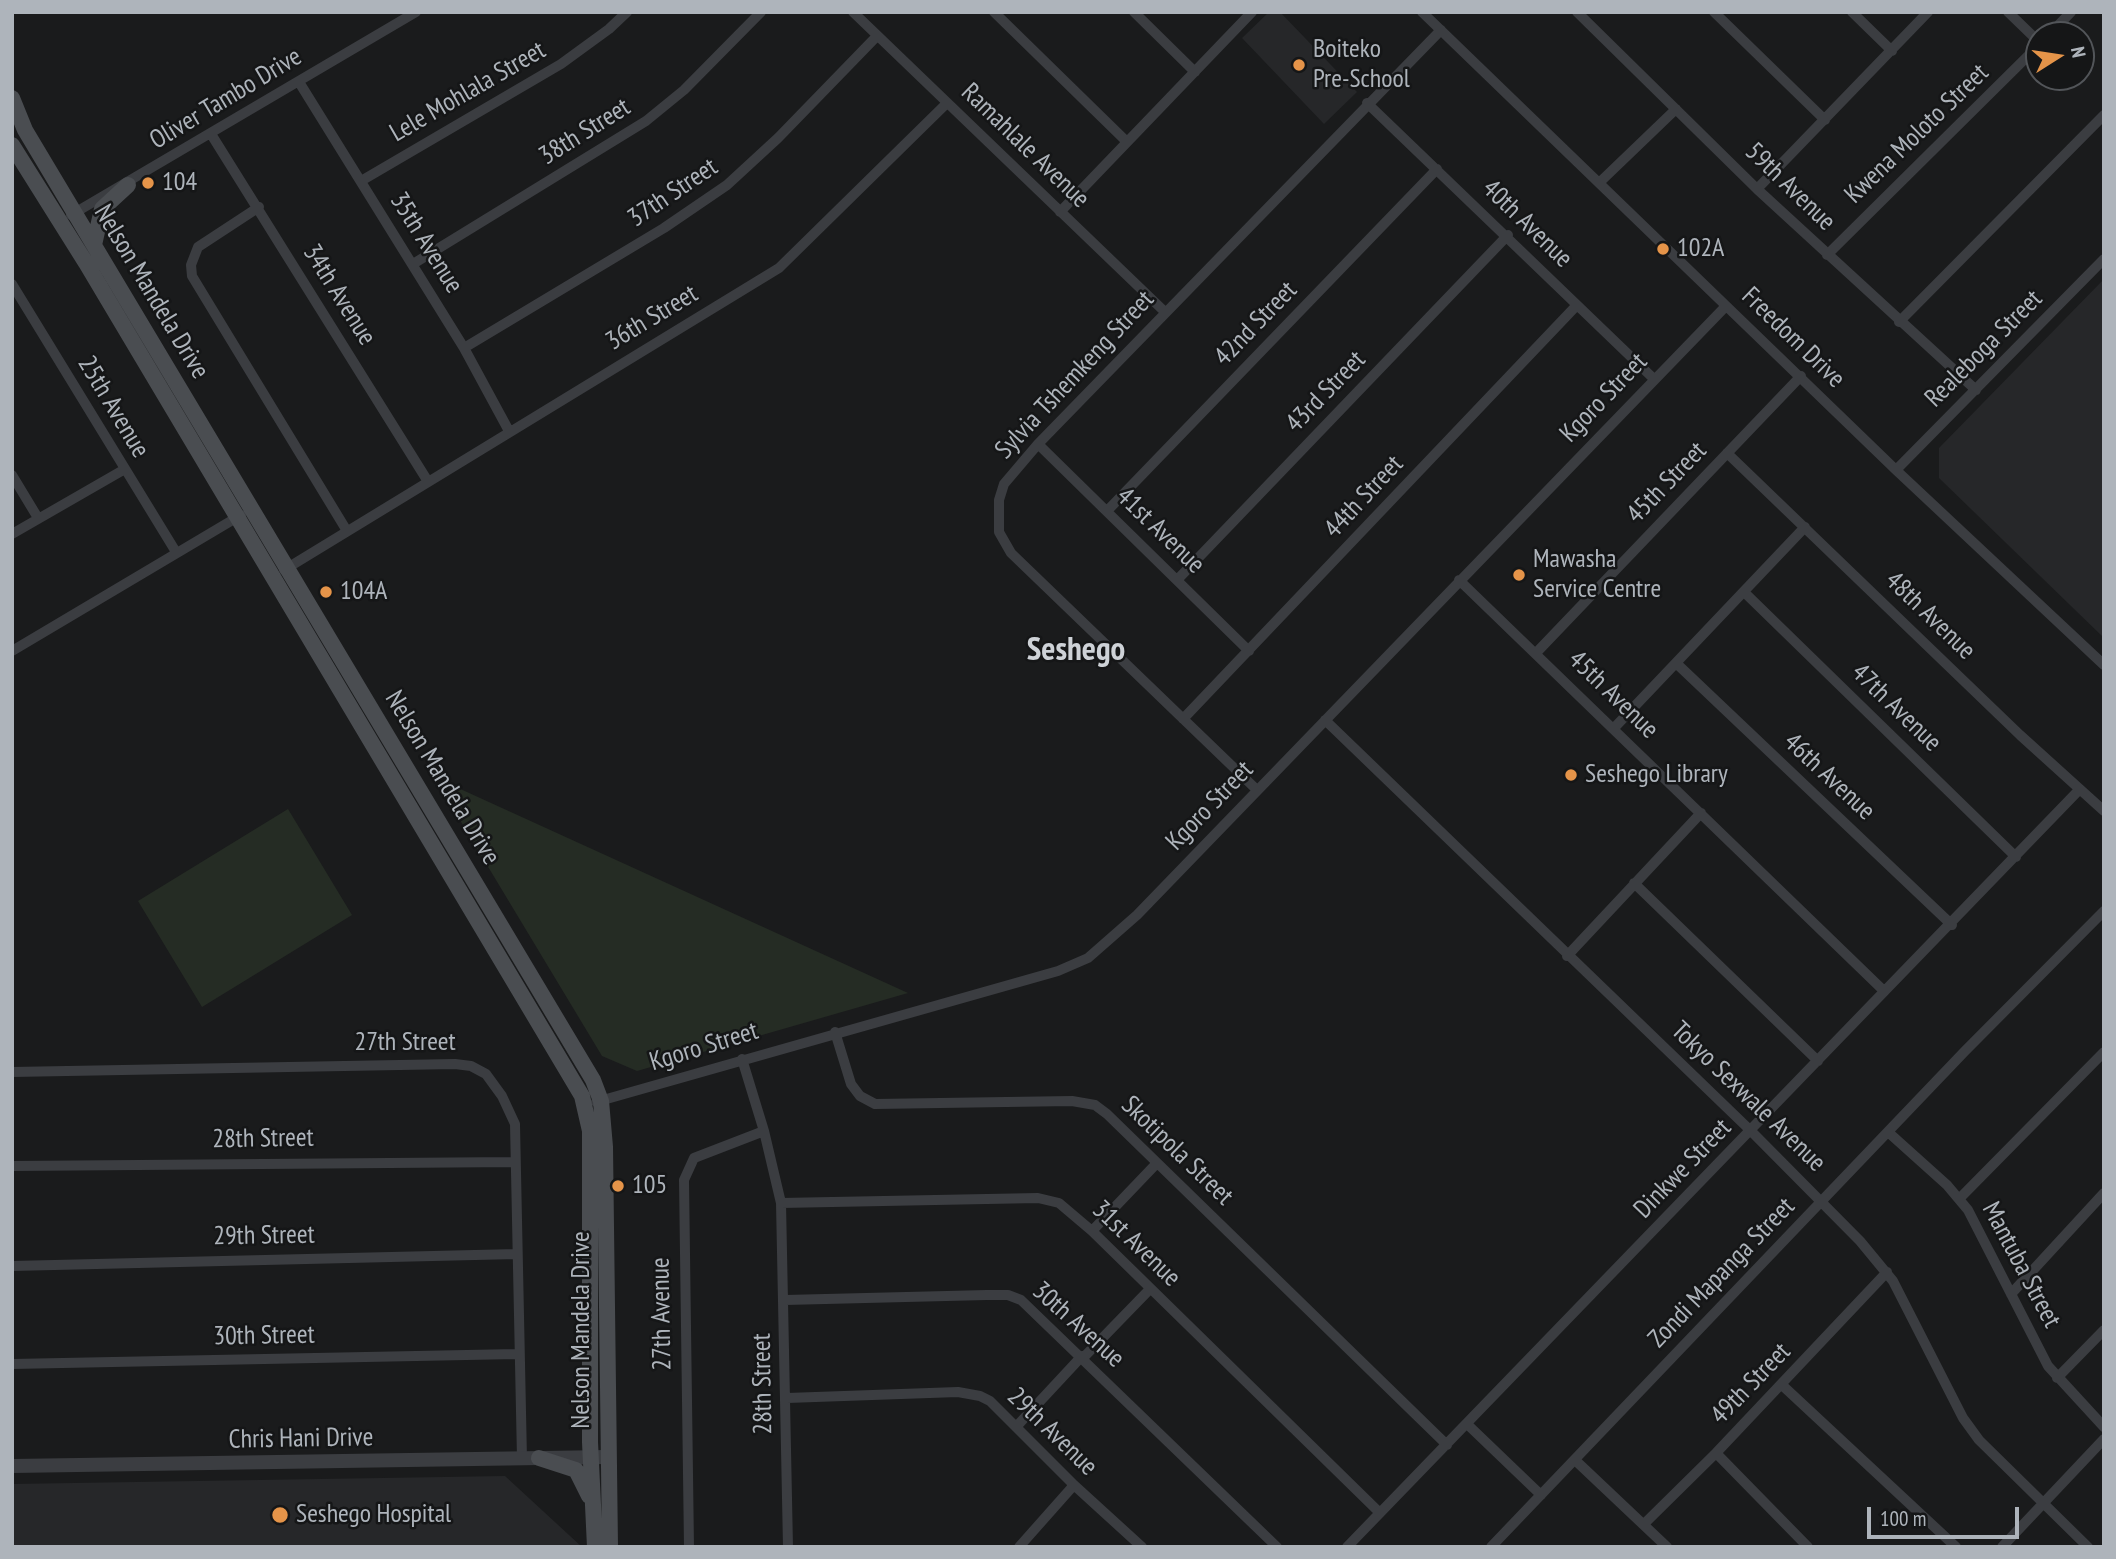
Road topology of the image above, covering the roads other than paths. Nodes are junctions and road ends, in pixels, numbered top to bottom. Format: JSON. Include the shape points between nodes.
{"nodes":[{"id":1,"x":416,"y":12,"type":"edge"},
{"id":2,"x":627,"y":12,"type":"edge"},
{"id":3,"x":761,"y":12,"type":"edge"},
{"id":4,"x":853,"y":12,"type":"edge"},
{"id":5,"x":994,"y":12,"type":"edge"},
{"id":6,"x":1134,"y":12,"type":"edge"},
{"id":7,"x":1252,"y":12,"type":"edge"},
{"id":8,"x":1422,"y":12,"type":"edge"},
{"id":9,"x":1577,"y":12,"type":"edge"},
{"id":10,"x":1714,"y":12,"type":"edge"},
{"id":11,"x":1852,"y":12,"type":"edge"},
{"id":12,"x":1928,"y":12,"type":"edge"},
{"id":13,"x":2008,"y":12,"type":"edge"},
{"id":14,"x":2025,"y":29,"type":"edge"},
{"id":15,"x":1441,"y":30,"type":"junction"},
{"id":16,"x":877,"y":36,"type":"junction"},
{"id":17,"x":1892,"y":51,"type":"junction"},
{"id":18,"x":2025,"y":57,"type":"edge"},
{"id":19,"x":1195,"y":72,"type":"junction"},
{"id":20,"x":299,"y":82,"type":"junction"},
{"id":21,"x":12,"y":98,"type":"edge"},
{"id":22,"x":947,"y":103,"type":"junction"},
{"id":23,"x":1367,"y":103,"type":"junction"},
{"id":24,"x":1676,"y":109,"type":"junction"},
{"id":25,"x":2104,"y":115,"type":"edge"},
{"id":26,"x":1825,"y":120,"type":"junction"},
{"id":27,"x":211,"y":134,"type":"junction"},
{"id":28,"x":1126,"y":141,"type":"junction"},
{"id":29,"x":12,"y":145,"type":"edge"},
{"id":30,"x":1437,"y":169,"type":"junction"},
{"id":31,"x":361,"y":181,"type":"junction"},
{"id":32,"x":1600,"y":182,"type":"junction"},
{"id":33,"x":128,"y":185,"type":"junction"},
{"id":34,"x":1757,"y":189,"type":"junction"},
{"id":35,"x":258,"y":207,"type":"junction"},
{"id":36,"x":1060,"y":212,"type":"junction"},
{"id":37,"x":76,"y":213,"type":"junction"},
{"id":38,"x":59,"y":222,"type":"junction"},
{"id":39,"x":1508,"y":235,"type":"junction"},
{"id":40,"x":94,"y":245,"type":"junction"},
{"id":41,"x":1827,"y":255,"type":"junction"},
{"id":42,"x":2104,"y":259,"type":"edge"},
{"id":43,"x":413,"y":264,"type":"junction"},
{"id":44,"x":12,"y":284,"type":"edge"},
{"id":45,"x":1577,"y":305,"type":"junction"},
{"id":46,"x":1726,"y":306,"type":"junction"},
{"id":47,"x":1165,"y":312,"type":"junction"},
{"id":48,"x":1899,"y":322,"type":"junction"},
{"id":49,"x":464,"y":348,"type":"junction"},
{"id":50,"x":1801,"y":376,"type":"junction"},
{"id":51,"x":1654,"y":379,"type":"junction"},
{"id":52,"x":1976,"y":390,"type":"junction"},
{"id":53,"x":509,"y":431,"type":"junction"},
{"id":54,"x":1038,"y":444,"type":"junction"},
{"id":55,"x":1727,"y":453,"type":"junction"},
{"id":56,"x":125,"y":469,"type":"junction"},
{"id":57,"x":1896,"y":470,"type":"junction"},
{"id":58,"x":12,"y":475,"type":"edge"},
{"id":59,"x":427,"y":480,"type":"junction"},
{"id":60,"x":253,"y":508,"type":"junction"},
{"id":61,"x":1107,"y":511,"type":"junction"},
{"id":62,"x":237,"y":517,"type":"junction"},
{"id":63,"x":38,"y":518,"type":"junction"},
{"id":64,"x":1805,"y":527,"type":"junction"},
{"id":65,"x":347,"y":531,"type":"junction"},
{"id":66,"x":12,"y":534,"type":"edge"},
{"id":67,"x":176,"y":552,"type":"junction"},
{"id":68,"x":288,"y":567,"type":"junction"},
{"id":69,"x":272,"y":576,"type":"junction"},
{"id":70,"x":1178,"y":579,"type":"junction"},
{"id":71,"x":1460,"y":580,"type":"junction"},
{"id":72,"x":1744,"y":592,"type":"junction"},
{"id":73,"x":12,"y":651,"type":"edge"},
{"id":74,"x":1249,"y":651,"type":"junction"},
{"id":75,"x":1536,"y":653,"type":"junction"},
{"id":76,"x":1676,"y":663,"type":"junction"},
{"id":77,"x":2104,"y":665,"type":"edge"},
{"id":78,"x":1183,"y":719,"type":"junction"},
{"id":79,"x":1325,"y":720,"type":"junction"},
{"id":80,"x":1615,"y":727,"type":"junction"},
{"id":81,"x":1257,"y":790,"type":"junction"},
{"id":82,"x":2079,"y":790,"type":"junction"},
{"id":83,"x":2104,"y":811,"type":"edge"},
{"id":84,"x":1701,"y":813,"type":"junction"},
{"id":85,"x":2016,"y":857,"type":"junction"},
{"id":86,"x":1634,"y":883,"type":"junction"},
{"id":87,"x":2104,"y":911,"type":"edge"},
{"id":88,"x":1952,"y":925,"type":"junction"},
{"id":89,"x":1567,"y":956,"type":"junction"},
{"id":90,"x":1884,"y":991,"type":"junction"},
{"id":91,"x":835,"y":1032,"type":"junction"},
{"id":92,"x":2104,"y":1052,"type":"edge"},
{"id":93,"x":742,"y":1059,"type":"junction"},
{"id":94,"x":1818,"y":1061,"type":"junction"},
{"id":95,"x":12,"y":1072,"type":"edge"},
{"id":96,"x":593,"y":1102,"type":"junction"},
{"id":97,"x":764,"y":1131,"type":"junction"},
{"id":98,"x":1751,"y":1131,"type":"junction"},
{"id":99,"x":1888,"y":1132,"type":"junction"},
{"id":100,"x":515,"y":1162,"type":"junction"},
{"id":101,"x":1157,"y":1163,"type":"junction"},
{"id":102,"x":12,"y":1166,"type":"edge"},
{"id":103,"x":2104,"y":1193,"type":"edge"},
{"id":104,"x":1959,"y":1199,"type":"junction"},
{"id":105,"x":1822,"y":1200,"type":"junction"},
{"id":106,"x":781,"y":1203,"type":"junction"},
{"id":107,"x":1092,"y":1231,"type":"junction"},
{"id":108,"x":517,"y":1254,"type":"junction"},
{"id":109,"x":12,"y":1266,"type":"edge"},
{"id":110,"x":1887,"y":1272,"type":"junction"},
{"id":111,"x":1150,"y":1289,"type":"junction"},
{"id":112,"x":2011,"y":1294,"type":"junction"},
{"id":113,"x":785,"y":1300,"type":"junction"},
{"id":114,"x":2104,"y":1330,"type":"edge"},
{"id":115,"x":517,"y":1354,"type":"junction"},
{"id":116,"x":1083,"y":1357,"type":"junction"},
{"id":117,"x":12,"y":1364,"type":"edge"},
{"id":118,"x":2057,"y":1378,"type":"junction"},
{"id":119,"x":1782,"y":1385,"type":"junction"},
{"id":120,"x":787,"y":1398,"type":"junction"},
{"id":121,"x":1467,"y":1424,"type":"junction"},
{"id":122,"x":1016,"y":1427,"type":"junction"},
{"id":123,"x":2104,"y":1427,"type":"edge"},
{"id":124,"x":2104,"y":1439,"type":"edge"},
{"id":125,"x":1447,"y":1445,"type":"junction"},
{"id":126,"x":1716,"y":1453,"type":"junction"},
{"id":127,"x":599,"y":1457,"type":"junction"},
{"id":128,"x":538,"y":1458,"type":"junction"},
{"id":129,"x":522,"y":1459,"type":"junction"},
{"id":130,"x":1575,"y":1460,"type":"junction"},
{"id":131,"x":12,"y":1466,"type":"edge"},
{"id":132,"x":1074,"y":1485,"type":"junction"},
{"id":133,"x":1541,"y":1495,"type":"junction"},
{"id":134,"x":593,"y":1505,"type":"junction"},
{"id":135,"x":2044,"y":1505,"type":"junction"},
{"id":136,"x":1380,"y":1513,"type":"junction"},
{"id":137,"x":1644,"y":1524,"type":"junction"},
{"id":138,"x":595,"y":1547,"type":"edge"},
{"id":139,"x":610,"y":1547,"type":"edge"},
{"id":140,"x":689,"y":1547,"type":"edge"},
{"id":141,"x":788,"y":1547,"type":"edge"},
{"id":142,"x":1019,"y":1547,"type":"edge"},
{"id":143,"x":1142,"y":1547,"type":"edge"},
{"id":144,"x":1278,"y":1547,"type":"edge"},
{"id":145,"x":1347,"y":1547,"type":"edge"},
{"id":146,"x":1491,"y":1547,"type":"edge"},
{"id":147,"x":1667,"y":1547,"type":"edge"},
{"id":148,"x":1808,"y":1547,"type":"edge"},
{"id":149,"x":1956,"y":1547,"type":"edge"},
{"id":150,"x":2002,"y":1547,"type":"edge"},
{"id":151,"x":2088,"y":1547,"type":"edge"}],
"edges":[{"from":1,"to":20,"type":"street","name":"Oliver Tambo Drive"},
{"from":2,"to":31,"type":"street","name":"Lele Mohlala Street","via":[[561,64]]},
{"from":3,"to":43,"type":"street","name":"38th Street","via":[[684,90],[646,121]]},
{"from":4,"to":16,"type":"street","name":"Ramahlale Avenue"},
{"from":5,"to":28,"type":"street"},
{"from":6,"to":19,"type":"street"},
{"from":7,"to":19,"type":"street"},
{"from":8,"to":15,"type":"street","name":"Freedom Drive"},
{"from":9,"to":24,"type":"street","name":"59th Avenue"},
{"from":10,"to":26,"type":"street"},
{"from":11,"to":17,"type":"street"},
{"from":12,"to":17,"type":"street"},
{"from":13,"to":14,"type":"street"},
{"from":15,"to":23,"type":"street","name":"Sylvia Tshemkeng Street"},
{"from":15,"to":32,"type":"street","name":"Freedom Drive"},
{"from":16,"to":22,"type":"street","name":"Ramahlale Avenue"},
{"from":16,"to":49,"type":"street","name":"37th Street","via":[[727,185],[664,229]]},
{"from":17,"to":26,"type":"street"},
{"from":18,"to":41,"type":"street","name":"Kwena Moloto Street"},
{"from":19,"to":28,"type":"street"},
{"from":20,"to":27,"type":"street","name":"Oliver Tambo Drive"},
{"from":20,"to":31,"type":"street","name":"35th Avenue"},
{"from":21,"to":37,"type":"main road","name":"Nelson Mandela Drive","via":[[25,130]]},
{"from":22,"to":36,"type":"street","name":"Ramahlale Avenue"},
{"from":22,"to":53,"type":"street","name":"36th Street","via":[[779,268]]},
{"from":23,"to":30,"type":"street","name":"40th Avenue"},
{"from":23,"to":47,"type":"street","name":"Sylvia Tshemkeng Street"},
{"from":24,"to":32,"type":"street"},
{"from":24,"to":34,"type":"street","name":"59th Avenue"},
{"from":25,"to":48,"type":"street"},
{"from":26,"to":34,"type":"street"},
{"from":27,"to":33,"type":"street","name":"Oliver Tambo Drive"},
{"from":27,"to":35,"type":"street","name":"34th Avenue"},
{"from":28,"to":36,"type":"street"},
{"from":29,"to":38,"type":"main road","name":"Nelson Mandela Drive"},
{"from":30,"to":39,"type":"street","name":"40th Avenue"},
{"from":30,"to":61,"type":"street","name":"42nd Street"},
{"from":31,"to":43,"type":"street","name":"35th Avenue"},
{"from":32,"to":46,"type":"street","name":"Freedom Drive"},
{"from":33,"to":37,"type":"street","name":"Oliver Tambo Drive"},
{"from":33,"to":40,"type":"main road","via":[[102,209]]},
{"from":34,"to":41,"type":"street","name":"59th Avenue"},
{"from":35,"to":59,"type":"street","name":"34th Avenue"},
{"from":35,"to":65,"type":"street","via":[[198,247],[192,276]]},
{"from":36,"to":47,"type":"street","name":"Ramahlale Avenue"},
{"from":37,"to":38,"type":"street","name":"Oliver Tambo Drive"},
{"from":37,"to":40,"type":"main road","name":"Nelson Mandela Drive"},
{"from":38,"to":62,"type":"main road","name":"Nelson Mandela Drive"},
{"from":39,"to":45,"type":"street","name":"40th Avenue"},
{"from":39,"to":70,"type":"street","name":"43rd Street"},
{"from":40,"to":60,"type":"main road","name":"Nelson Mandela Drive"},
{"from":41,"to":48,"type":"street","name":"59th Avenue"},
{"from":42,"to":52,"type":"street","name":"Realeboga Street"},
{"from":43,"to":49,"type":"street","name":"35th Avenue"},
{"from":44,"to":56,"type":"street","name":"25th Avenue"},
{"from":45,"to":51,"type":"street","name":"40th Avenue"},
{"from":45,"to":74,"type":"street","name":"44th Street"},
{"from":46,"to":50,"type":"street","name":"Freedom Drive"},
{"from":46,"to":51,"type":"street","name":"Kgoro Street"},
{"from":47,"to":54,"type":"street","name":"Sylvia Tshemkeng Street"},
{"from":48,"to":52,"type":"street","name":"59th Avenue"},
{"from":49,"to":53,"type":"street","name":"35th Avenue"},
{"from":50,"to":55,"type":"street","name":"45th Street"},
{"from":50,"to":57,"type":"street","name":"Freedom Drive"},
{"from":51,"to":71,"type":"street","name":"Kgoro Street"},
{"from":52,"to":57,"type":"street","name":"Realeboga Street"},
{"from":53,"to":59,"type":"street","name":"36th Street"},
{"from":54,"to":61,"type":"street","name":"41st Avenue"},
{"from":54,"to":78,"type":"street","name":"Sylvia Tshemkeng Street","via":[[1004,484],[997,516],[1004,542]]},
{"from":55,"to":64,"type":"street","name":"48th Avenue"},
{"from":55,"to":75,"type":"street","name":"45th Street"},
{"from":56,"to":63,"type":"street"},
{"from":56,"to":67,"type":"street","name":"25th Avenue"},
{"from":57,"to":77,"type":"street","name":"Freedom Drive"},
{"from":58,"to":63,"type":"street"},
{"from":59,"to":65,"type":"street","name":"36th Street"},
{"from":60,"to":62,"type":"street"},
{"from":60,"to":68,"type":"main road","name":"Nelson Mandela Drive"},
{"from":61,"to":70,"type":"street","name":"41st Avenue"},
{"from":62,"to":67,"type":"street"},
{"from":62,"to":69,"type":"main road","name":"Nelson Mandela Drive"},
{"from":63,"to":66,"type":"street"},
{"from":64,"to":72,"type":"street"},
{"from":64,"to":82,"type":"street","name":"48th Avenue"},
{"from":65,"to":68,"type":"street","name":"36th Street"},
{"from":67,"to":73,"type":"street"},
{"from":68,"to":69,"type":"street","name":"36th Street"},
{"from":68,"to":96,"type":"main road","name":"Nelson Mandela Drive","via":[[583,1059]]},
{"from":69,"to":96,"type":"main road","name":"Nelson Mandela Drive","via":[[570,1073]]},
{"from":70,"to":74,"type":"street","name":"41st Avenue"},
{"from":71,"to":75,"type":"street","name":"45th Avenue"},
{"from":71,"to":79,"type":"street","name":"Kgoro Street"},
{"from":72,"to":76,"type":"street"},
{"from":72,"to":85,"type":"street","name":"47th Avenue"},
{"from":74,"to":78,"type":"street","name":"44th Street"},
{"from":75,"to":80,"type":"street","name":"45th Avenue"},
{"from":76,"to":80,"type":"street"},
{"from":76,"to":88,"type":"street","name":"46th Avenue"},
{"from":78,"to":81,"type":"street","name":"Sylvia Tshemkeng Street"},
{"from":79,"to":81,"type":"street","name":"Kgoro Street"},
{"from":79,"to":89,"type":"street","name":"Tokyo Sexwale Avenue"},
{"from":80,"to":84,"type":"street","name":"45th Avenue"},
{"from":81,"to":91,"type":"street","name":"Kgoro Street","via":[[1128,925],[1088,958],[1058,971]]},
{"from":82,"to":83,"type":"street","name":"48th Avenue"},
{"from":82,"to":85,"type":"street","name":"Dinkwe Street"},
{"from":84,"to":86,"type":"street"},
{"from":84,"to":90,"type":"street","name":"45th Avenue"},
{"from":85,"to":88,"type":"street","name":"Dinkwe Street"},
{"from":86,"to":89,"type":"street"},
{"from":86,"to":94,"type":"street"},
{"from":87,"to":99,"type":"street","name":"Zondi Mapanga Street"},
{"from":88,"to":90,"type":"street","name":"Dinkwe Street"},
{"from":89,"to":98,"type":"street","name":"Tokyo Sexwale Avenue"},
{"from":90,"to":94,"type":"street","name":"Dinkwe Street"},
{"from":91,"to":93,"type":"street","name":"Kgoro Street"},
{"from":91,"to":101,"type":"street","name":"Skotipola Street","via":[[851,1084],[867,1101],[886,1105],[1086,1102],[1107,1114]]},
{"from":92,"to":104,"type":"street"},
{"from":93,"to":96,"type":"street","name":"Kgoro Street"},
{"from":93,"to":97,"type":"street","name":"28th Street"},
{"from":94,"to":98,"type":"street","name":"Dinkwe Street"},
{"from":95,"to":100,"type":"street","name":"27th Street","via":[[463,1064],[486,1074],[507,1105],[515,1124]]},
{"from":96,"to":127,"type":"main road","name":"Nelson Mandela Drive","via":[[606,1156]]},
{"from":97,"to":106,"type":"street","name":"28th Street"},
{"from":97,"to":140,"type":"street","name":"27th Avenue","via":[[694,1158],[684,1180]]},
{"from":98,"to":105,"type":"street","name":"Tokyo Sexwale Avenue"},
{"from":98,"to":121,"type":"street","name":"Dinkwe Street"},
{"from":99,"to":104,"type":"street","name":"Mantuba Street"},
{"from":99,"to":105,"type":"street","name":"Zondi Mapanga Street"},
{"from":100,"to":102,"type":"street","name":"28th Street"},
{"from":100,"to":108,"type":"street","name":"27th Street"},
{"from":101,"to":107,"type":"street"},
{"from":101,"to":125,"type":"street","name":"Skotipola Street"},
{"from":103,"to":112,"type":"street"},
{"from":104,"to":112,"type":"street","name":"Mantuba Street"},
{"from":105,"to":110,"type":"street","name":"Tokyo Sexwale Avenue"},
{"from":105,"to":130,"type":"street","name":"Zondi Mapanga Street"},
{"from":106,"to":107,"type":"street","name":"31st Avenue","via":[[1047,1199],[1069,1210]]},
{"from":106,"to":113,"type":"street","name":"28th Street"},
{"from":107,"to":111,"type":"street","name":"31st Avenue"},
{"from":108,"to":109,"type":"street","name":"29th Street"},
{"from":108,"to":115,"type":"street","name":"27th Street"},
{"from":110,"to":119,"type":"street","name":"49th Street"},
{"from":110,"to":135,"type":"street","name":"Tokyo Sexwale Avenue","via":[[1963,1418],[2004,1468]]},
{"from":111,"to":116,"type":"street"},
{"from":111,"to":136,"type":"street","name":"31st Avenue"},
{"from":112,"to":118,"type":"street","name":"Mantuba Street"},
{"from":113,"to":116,"type":"street","name":"30th Avenue","via":[[1008,1295],[1033,1309]]},
{"from":113,"to":120,"type":"street","name":"28th Street"},
{"from":114,"to":118,"type":"street"},
{"from":115,"to":117,"type":"street","name":"30th Street"},
{"from":115,"to":129,"type":"street","name":"27th Street"},
{"from":116,"to":122,"type":"street"},
{"from":116,"to":144,"type":"street","name":"30th Avenue"},
{"from":118,"to":123,"type":"street","name":"Mantuba Street"},
{"from":119,"to":126,"type":"street","name":"49th Street"},
{"from":119,"to":149,"type":"street"},
{"from":120,"to":122,"type":"street","name":"29th Avenue","via":[[970,1394],[990,1401]]},
{"from":120,"to":141,"type":"street","name":"28th Street"},
{"from":121,"to":125,"type":"street","name":"Dinkwe Street"},
{"from":121,"to":133,"type":"street"},
{"from":122,"to":132,"type":"street","name":"29th Avenue"},
{"from":124,"to":135,"type":"street"},
{"from":125,"to":136,"type":"street","name":"Dinkwe Street"},
{"from":126,"to":137,"type":"street","name":"49th Street"},
{"from":126,"to":148,"type":"street"},
{"from":127,"to":128,"type":"street","name":"Chris Hani Drive"},
{"from":127,"to":134,"type":"main road","name":"Nelson Mandela Drive"},
{"from":127,"to":139,"type":"main road","name":"Nelson Mandela Drive"},
{"from":128,"to":129,"type":"street","name":"Chris Hani Drive"},
{"from":128,"to":134,"type":"main road","via":[[576,1470]]},
{"from":129,"to":131,"type":"street","name":"Chris Hani Drive"},
{"from":130,"to":133,"type":"street","name":"Zondi Mapanga Street"},
{"from":130,"to":137,"type":"street"},
{"from":132,"to":142,"type":"street"},
{"from":132,"to":143,"type":"street","name":"29th Avenue"},
{"from":133,"to":146,"type":"street","name":"Zondi Mapanga Street"},
{"from":134,"to":138,"type":"main road","name":"Nelson Mandela Drive"},
{"from":135,"to":150,"type":"street"},
{"from":135,"to":151,"type":"street","name":"Tokyo Sexwale Avenue"},
{"from":136,"to":145,"type":"street","name":"Dinkwe Street"},
{"from":137,"to":147,"type":"street"}]}
